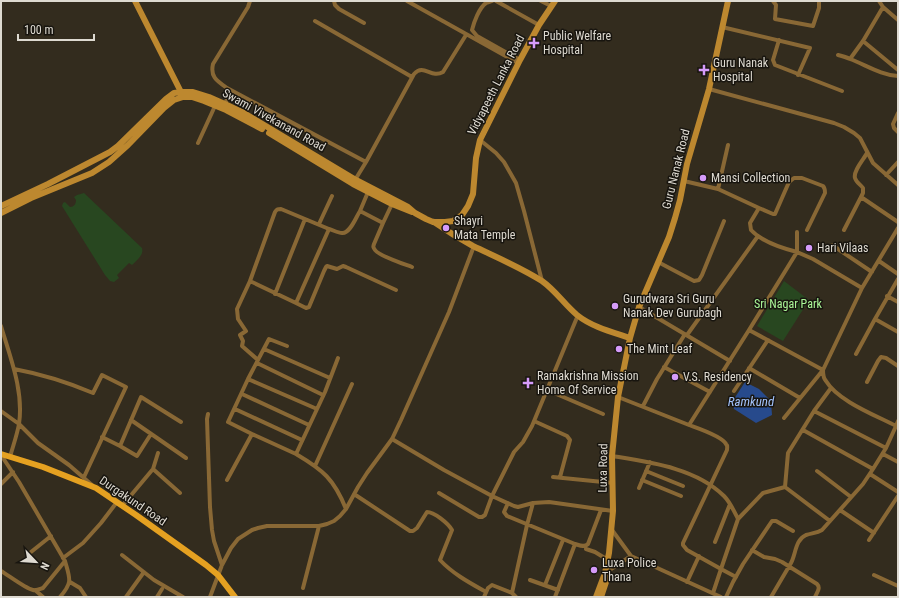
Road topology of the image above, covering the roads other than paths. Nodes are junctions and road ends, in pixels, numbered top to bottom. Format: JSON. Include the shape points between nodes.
{"nodes":[{"id":1,"x":135,"y":1,"type":"edge"},
{"id":2,"x":250,"y":1,"type":"edge"},
{"id":3,"x":334,"y":1,"type":"edge"},
{"id":4,"x":407,"y":1,"type":"edge"},
{"id":5,"x":492,"y":1,"type":"edge"},
{"id":6,"x":496,"y":1,"type":"edge"},
{"id":7,"x":541,"y":1,"type":"edge"},
{"id":8,"x":728,"y":1,"type":"edge"},
{"id":9,"x":773,"y":1,"type":"edge"},
{"id":10,"x":819,"y":1,"type":"edge"},
{"id":11,"x":879,"y":1,"type":"edge"},
{"id":12,"x":553,"y":4,"type":"edge"},
{"id":13,"x":883,"y":7,"type":"junction"},
{"id":14,"x":898,"y":20,"type":"edge"},
{"id":15,"x":314,"y":22,"type":"dead end"},
{"id":16,"x":364,"y":23,"type":"dead end"},
{"id":17,"x":539,"y":25,"type":"junction"},
{"id":18,"x":721,"y":27,"type":"junction"},
{"id":19,"x":466,"y":34,"type":"junction"},
{"id":20,"x":779,"y":40,"type":"junction"},
{"id":21,"x":863,"y":41,"type":"junction"},
{"id":22,"x":838,"y":55,"type":"dead end"},
{"id":23,"x":850,"y":59,"type":"junction"},
{"id":24,"x":519,"y":62,"type":"junction"},
{"id":25,"x":898,"y":70,"type":"edge"},
{"id":26,"x":798,"y":74,"type":"junction"},
{"id":27,"x":898,"y":76,"type":"edge"},
{"id":28,"x":412,"y":77,"type":"junction"},
{"id":29,"x":709,"y":89,"type":"junction"},
{"id":30,"x":231,"y":90,"type":"junction"},
{"id":31,"x":842,"y":91,"type":"dead end"},
{"id":32,"x":180,"y":92,"type":"junction"},
{"id":33,"x":215,"y":106,"type":"junction"},
{"id":34,"x":224,"y":106,"type":"junction"},
{"id":35,"x":898,"y":113,"type":"edge"},
{"id":36,"x":898,"y":132,"type":"edge"},
{"id":37,"x":480,"y":140,"type":"junction"},
{"id":38,"x":198,"y":143,"type":"dead end"},
{"id":39,"x":728,"y":145,"type":"dead end"},
{"id":40,"x":867,"y":154,"type":"junction"},
{"id":41,"x":366,"y":162,"type":"junction"},
{"id":42,"x":898,"y":162,"type":"edge"},
{"id":43,"x":886,"y":175,"type":"junction"},
{"id":44,"x":684,"y":181,"type":"junction"},
{"id":45,"x":354,"y":182,"type":"junction"},
{"id":46,"x":898,"y":185,"type":"edge"},
{"id":47,"x":718,"y":189,"type":"junction"},
{"id":48,"x":368,"y":192,"type":"junction"},
{"id":49,"x":332,"y":196,"type":"dead end"},
{"id":50,"x":861,"y":197,"type":"junction"},
{"id":51,"x":392,"y":204,"type":"junction"},
{"id":52,"x":1,"y":206,"type":"edge"},
{"id":53,"x":759,"y":208,"type":"junction"},
{"id":54,"x":360,"y":211,"type":"junction"},
{"id":55,"x":1,"y":213,"type":"edge"},
{"id":56,"x":415,"y":213,"type":"junction"},
{"id":57,"x":306,"y":219,"type":"junction"},
{"id":58,"x":426,"y":219,"type":"joint"},
{"id":59,"x":724,"y":221,"type":"dead end"},
{"id":60,"x":433,"y":222,"type":"junction"},
{"id":61,"x":898,"y":222,"type":"edge"},
{"id":62,"x":383,"y":223,"type":"junction"},
{"id":63,"x":319,"y":224,"type":"junction"},
{"id":64,"x":898,"y":228,"type":"edge"},
{"id":65,"x":329,"y":229,"type":"junction"},
{"id":66,"x":807,"y":230,"type":"dead end"},
{"id":67,"x":844,"y":230,"type":"dead end"},
{"id":68,"x":797,"y":232,"type":"dead end"},
{"id":69,"x":758,"y":236,"type":"junction"},
{"id":70,"x":832,"y":245,"type":"dead end"},
{"id":71,"x":474,"y":246,"type":"junction"},
{"id":72,"x":797,"y":252,"type":"junction"},
{"id":73,"x":879,"y":261,"type":"junction"},
{"id":74,"x":658,"y":262,"type":"junction"},
{"id":75,"x":412,"y":268,"type":"dead end"},
{"id":76,"x":872,"y":272,"type":"junction"},
{"id":77,"x":898,"y":274,"type":"edge"},
{"id":78,"x":898,"y":279,"type":"edge"},
{"id":79,"x":250,"y":281,"type":"junction"},
{"id":80,"x":542,"y":281,"type":"junction"},
{"id":81,"x":862,"y":288,"type":"junction"},
{"id":82,"x":396,"y":290,"type":"dead end"},
{"id":83,"x":275,"y":294,"type":"junction"},
{"id":84,"x":887,"y":296,"type":"junction"},
{"id":85,"x":898,"y":302,"type":"edge"},
{"id":86,"x":296,"y":303,"type":"junction"},
{"id":87,"x":639,"y":307,"type":"junction"},
{"id":88,"x":578,"y":315,"type":"junction"},
{"id":89,"x":875,"y":319,"type":"junction"},
{"id":90,"x":1,"y":326,"type":"edge"},
{"id":91,"x":749,"y":330,"type":"junction"},
{"id":92,"x":898,"y":332,"type":"edge"},
{"id":93,"x":686,"y":335,"type":"junction"},
{"id":94,"x":630,"y":338,"type":"junction"},
{"id":95,"x":768,"y":340,"type":"junction"},
{"id":96,"x":287,"y":346,"type":"dead end"},
{"id":97,"x":264,"y":349,"type":"junction"},
{"id":98,"x":856,"y":354,"type":"dead end"},
{"id":99,"x":338,"y":358,"type":"dead end"},
{"id":100,"x":258,"y":361,"type":"junction"},
{"id":101,"x":730,"y":361,"type":"junction"},
{"id":102,"x":898,"y":366,"type":"edge"},
{"id":103,"x":664,"y":367,"type":"junction"},
{"id":104,"x":749,"y":368,"type":"junction"},
{"id":105,"x":14,"y":369,"type":"junction"},
{"id":106,"x":823,"y":370,"type":"junction"},
{"id":107,"x":248,"y":378,"type":"junction"},
{"id":108,"x":330,"y":378,"type":"junction"},
{"id":109,"x":866,"y":382,"type":"dead end"},
{"id":110,"x":352,"y":384,"type":"dead end"},
{"id":111,"x":831,"y":388,"type":"junction"},
{"id":112,"x":547,"y":390,"type":"junction"},
{"id":113,"x":734,"y":391,"type":"dead end"},
{"id":114,"x":710,"y":392,"type":"junction"},
{"id":115,"x":242,"y":394,"type":"junction"},
{"id":116,"x":323,"y":395,"type":"junction"},
{"id":117,"x":618,"y":397,"type":"junction"},
{"id":118,"x":800,"y":398,"type":"junction"},
{"id":119,"x":643,"y":406,"type":"junction"},
{"id":120,"x":235,"y":409,"type":"junction"},
{"id":121,"x":316,"y":409,"type":"junction"},
{"id":122,"x":1,"y":411,"type":"edge"},
{"id":123,"x":814,"y":411,"type":"junction"},
{"id":124,"x":208,"y":414,"type":"dead end"},
{"id":125,"x":603,"y":414,"type":"dead end"},
{"id":126,"x":784,"y":418,"type":"dead end"},
{"id":127,"x":131,"y":420,"type":"junction"},
{"id":128,"x":898,"y":421,"type":"edge"},
{"id":129,"x":181,"y":422,"type":"dead end"},
{"id":130,"x":534,"y":422,"type":"junction"},
{"id":131,"x":19,"y":424,"type":"junction"},
{"id":132,"x":309,"y":425,"type":"junction"},
{"id":133,"x":689,"y":425,"type":"junction"},
{"id":134,"x":896,"y":426,"type":"junction"},
{"id":135,"x":803,"y":430,"type":"junction"},
{"id":136,"x":151,"y":434,"type":"junction"},
{"id":137,"x":252,"y":434,"type":"junction"},
{"id":138,"x":102,"y":437,"type":"junction"},
{"id":139,"x":392,"y":439,"type":"junction"},
{"id":140,"x":302,"y":440,"type":"junction"},
{"id":141,"x":120,"y":446,"type":"junction"},
{"id":142,"x":886,"y":448,"type":"junction"},
{"id":143,"x":158,"y":453,"type":"dead end"},
{"id":144,"x":1,"y":454,"type":"edge"},
{"id":145,"x":296,"y":454,"type":"junction"},
{"id":146,"x":883,"y":454,"type":"junction"},
{"id":147,"x":612,"y":456,"type":"junction"},
{"id":148,"x":10,"y":457,"type":"junction"},
{"id":149,"x":186,"y":458,"type":"dead end"},
{"id":150,"x":650,"y":462,"type":"junction"},
{"id":151,"x":898,"y":462,"type":"edge"},
{"id":152,"x":315,"y":466,"type":"junction"},
{"id":153,"x":153,"y":469,"type":"junction"},
{"id":154,"x":873,"y":469,"type":"junction"},
{"id":155,"x":646,"y":471,"type":"junction"},
{"id":156,"x":817,"y":471,"type":"dead end"},
{"id":157,"x":13,"y":472,"type":"junction"},
{"id":158,"x":870,"y":474,"type":"junction"},
{"id":159,"x":84,"y":477,"type":"junction"},
{"id":160,"x":554,"y":477,"type":"dead end"},
{"id":161,"x":560,"y":478,"type":"junction"},
{"id":162,"x":227,"y":480,"type":"dead end"},
{"id":163,"x":642,"y":480,"type":"junction"},
{"id":164,"x":1,"y":484,"type":"edge"},
{"id":165,"x":613,"y":484,"type":"junction"},
{"id":166,"x":710,"y":484,"type":"junction"},
{"id":167,"x":683,"y":486,"type":"dead end"},
{"id":168,"x":785,"y":487,"type":"junction"},
{"id":169,"x":96,"y":488,"type":"junction"},
{"id":170,"x":639,"y":488,"type":"dead end"},
{"id":171,"x":898,"y":492,"type":"edge"},
{"id":172,"x":180,"y":493,"type":"dead end"},
{"id":173,"x":439,"y":493,"type":"dead end"},
{"id":174,"x":354,"y":494,"type":"junction"},
{"id":175,"x":492,"y":496,"type":"junction"},
{"id":176,"x":681,"y":496,"type":"dead end"},
{"id":177,"x":898,"y":496,"type":"edge"},
{"id":178,"x":851,"y":497,"type":"junction"},
{"id":179,"x":508,"y":503,"type":"junction"},
{"id":180,"x":533,"y":503,"type":"junction"},
{"id":181,"x":120,"y":504,"type":"junction"},
{"id":182,"x":730,"y":504,"type":"junction"},
{"id":183,"x":346,"y":509,"type":"junction"},
{"id":184,"x":601,"y":510,"type":"junction"},
{"id":185,"x":840,"y":510,"type":"junction"},
{"id":186,"x":613,"y":511,"type":"junction"},
{"id":187,"x":738,"y":519,"type":"junction"},
{"id":188,"x":830,"y":521,"type":"junction"},
{"id":189,"x":527,"y":524,"type":"junction"},
{"id":190,"x":319,"y":526,"type":"junction"},
{"id":191,"x":612,"y":530,"type":"junction"},
{"id":192,"x":793,"y":531,"type":"dead end"},
{"id":193,"x":874,"y":533,"type":"junction"},
{"id":194,"x":51,"y":536,"type":"junction"},
{"id":195,"x":563,"y":540,"type":"junction"},
{"id":196,"x":869,"y":540,"type":"dead end"},
{"id":197,"x":715,"y":542,"type":"dead end"},
{"id":198,"x":575,"y":544,"type":"junction"},
{"id":199,"x":586,"y":549,"type":"dead end"},
{"id":200,"x":752,"y":550,"type":"junction"},
{"id":201,"x":30,"y":552,"type":"dead end"},
{"id":202,"x":122,"y":556,"type":"dead end"},
{"id":203,"x":631,"y":556,"type":"junction"},
{"id":204,"x":699,"y":556,"type":"junction"},
{"id":205,"x":64,"y":560,"type":"junction"},
{"id":206,"x":608,"y":560,"type":"junction"},
{"id":207,"x":222,"y":565,"type":"junction"},
{"id":208,"x":790,"y":566,"type":"junction"},
{"id":209,"x":721,"y":569,"type":"junction"},
{"id":210,"x":1,"y":571,"type":"edge"},
{"id":211,"x":144,"y":572,"type":"junction"},
{"id":212,"x":605,"y":573,"type":"junction"},
{"id":213,"x":218,"y":575,"type":"junction"},
{"id":214,"x":874,"y":575,"type":"dead end"},
{"id":215,"x":736,"y":577,"type":"junction"},
{"id":216,"x":530,"y":580,"type":"dead end"},
{"id":217,"x":70,"y":582,"type":"junction"},
{"id":218,"x":688,"y":582,"type":"junction"},
{"id":219,"x":545,"y":585,"type":"junction"},
{"id":220,"x":898,"y":586,"type":"edge"},
{"id":221,"x":303,"y":588,"type":"dead end"},
{"id":222,"x":162,"y":589,"type":"dead end"},
{"id":223,"x":35,"y":590,"type":"junction"},
{"id":224,"x":558,"y":590,"type":"junction"},
{"id":225,"x":486,"y":592,"type":"junction"},
{"id":226,"x":512,"y":593,"type":"junction"},
{"id":227,"x":713,"y":593,"type":"junction"},
{"id":228,"x":43,"y":597,"type":"edge"},
{"id":229,"x":60,"y":597,"type":"edge"},
{"id":230,"x":86,"y":597,"type":"edge"},
{"id":231,"x":126,"y":597,"type":"edge"},
{"id":232,"x":158,"y":597,"type":"edge"},
{"id":233,"x":182,"y":597,"type":"edge"},
{"id":234,"x":210,"y":597,"type":"edge"},
{"id":235,"x":235,"y":597,"type":"edge"},
{"id":236,"x":484,"y":597,"type":"edge"},
{"id":237,"x":516,"y":597,"type":"edge"},
{"id":238,"x":555,"y":597,"type":"edge"},
{"id":239,"x":596,"y":597,"type":"edge"},
{"id":240,"x":601,"y":597,"type":"edge"},
{"id":241,"x":721,"y":597,"type":"edge"},
{"id":242,"x":726,"y":597,"type":"edge"},
{"id":243,"x":771,"y":597,"type":"edge"},
{"id":244,"x":815,"y":597,"type":"edge"}],
"edges":[{"from":1,"to":32,"type":"street"},
{"from":2,"to":30,"type":"street","via":[[213,64],[215,79]]},
{"from":3,"to":16,"type":"street","via":[[339,9]]},
{"from":4,"to":19,"type":"street"},
{"from":5,"to":24,"type":"street","via":[[485,4],[480,11],[472,30],[477,36]]},
{"from":6,"to":17,"type":"street"},
{"from":7,"to":12,"type":"street"},
{"from":8,"to":18,"type":"street","name":"Guru Nanak Road"},
{"from":9,"to":10,"type":"street","via":[[776,5],[775,19],[813,26]]},
{"from":11,"to":13,"type":"street"},
{"from":12,"to":17,"type":"street","name":"Vidyapeeth Lanka Road"},
{"from":13,"to":14,"type":"street"},
{"from":13,"to":21,"type":"street"},
{"from":15,"to":28,"type":"street"},
{"from":17,"to":24,"type":"street","name":"Vidyapeeth Lanka Road"},
{"from":18,"to":20,"type":"street"},
{"from":18,"to":29,"type":"street","name":"Guru Nanak Road"},
{"from":19,"to":24,"type":"street"},
{"from":19,"to":28,"type":"street","via":[[442,72],[435,74],[419,70]]},
{"from":20,"to":26,"type":"street","via":[[774,63]]},
{"from":20,"to":26,"type":"street","via":[[810,48]]},
{"from":21,"to":23,"type":"street"},
{"from":21,"to":25,"type":"street"},
{"from":22,"to":23,"type":"street"},
{"from":23,"to":27,"type":"street","via":[[889,75]]},
{"from":24,"to":37,"type":"street","name":"Vidyapeeth Lanka Road"},
{"from":26,"to":31,"type":"street"},
{"from":28,"to":41,"type":"street"},
{"from":29,"to":40,"type":"street","via":[[844,127],[860,138]]},
{"from":29,"to":44,"type":"street","name":"Guru Nanak Road"},
{"from":30,"to":34,"type":"street"},
{"from":30,"to":41,"type":"street"},
{"from":32,"to":34,"type":"street","name":"Swami Vivekanand Road","via":[[193,92],[209,97]]},
{"from":32,"to":52,"type":"street","via":[[166,99],[110,152]]},
{"from":33,"to":34,"type":"street","name":"Swami Vivekanand Road"},
{"from":33,"to":38,"type":"street"},
{"from":33,"to":55,"type":"street","name":"Swami Vivekanand Road","via":[[192,97],[174,100],[109,162],[92,173]]},
{"from":34,"to":45,"type":"street","name":"Swami Vivekanand Road"},
{"from":35,"to":36,"type":"street","via":[[893,124]]},
{"from":37,"to":60,"type":"street","name":"Vidyapeeth Lanka Road","via":[[473,194],[468,206],[462,215],[453,221]]},
{"from":37,"to":80,"type":"street","via":[[504,162],[516,184]]},
{"from":39,"to":47,"type":"street"},
{"from":40,"to":43,"type":"street"},
{"from":40,"to":50,"type":"street","via":[[854,175],[863,188]]},
{"from":41,"to":45,"type":"street"},
{"from":42,"to":43,"type":"street"},
{"from":43,"to":46,"type":"street"},
{"from":44,"to":47,"type":"street"},
{"from":44,"to":74,"type":"street","name":"Guru Nanak Road","via":[[675,218]]},
{"from":45,"to":48,"type":"street","name":"Swami Vivekanand Road"},
{"from":45,"to":56,"type":"street","name":"Swami Vivekanand Road","via":[[408,207]]},
{"from":47,"to":53,"type":"street"},
{"from":48,"to":51,"type":"street","name":"Swami Vivekanand Road"},
{"from":48,"to":54,"type":"street"},
{"from":49,"to":63,"type":"street"},
{"from":50,"to":61,"type":"street"},
{"from":50,"to":67,"type":"street"},
{"from":51,"to":56,"type":"street","name":"Swami Vivekanand Road"},
{"from":51,"to":62,"type":"street"},
{"from":53,"to":66,"type":"street","via":[[775,214],[794,178],[802,178],[823,186],[825,193]]},
{"from":53,"to":69,"type":"street","via":[[750,223],[751,230]]},
{"from":54,"to":62,"type":"street"},
{"from":54,"to":65,"type":"street","via":[[345,233]]},
{"from":56,"to":58,"type":"street","name":"Swami Vivekanand Road"},
{"from":57,"to":63,"type":"street"},
{"from":57,"to":79,"type":"street","via":[[281,209],[276,210]]},
{"from":57,"to":83,"type":"street"},
{"from":58,"to":60,"type":"street","name":"Vidyapeeth Lanka Road"},
{"from":59,"to":74,"type":"street","via":[[699,280],[694,281]]},
{"from":60,"to":71,"type":"street"},
{"from":62,"to":75,"type":"street","via":[[374,250]]},
{"from":63,"to":65,"type":"street"},
{"from":64,"to":73,"type":"street"},
{"from":65,"to":86,"type":"street"},
{"from":68,"to":72,"type":"street"},
{"from":69,"to":72,"type":"street"},
{"from":69,"to":93,"type":"street"},
{"from":70,"to":76,"type":"street"},
{"from":71,"to":80,"type":"street"},
{"from":71,"to":139,"type":"street","via":[[449,312]]},
{"from":72,"to":81,"type":"street"},
{"from":72,"to":91,"type":"street"},
{"from":73,"to":76,"type":"street"},
{"from":73,"to":77,"type":"street"},
{"from":74,"to":87,"type":"street","name":"Guru Nanak Road"},
{"from":76,"to":81,"type":"street"},
{"from":78,"to":84,"type":"street"},
{"from":79,"to":83,"type":"street"},
{"from":79,"to":100,"type":"street","via":[[237,309],[238,319],[246,331],[240,335],[242,346]]},
{"from":80,"to":88,"type":"street"},
{"from":81,"to":106,"type":"street"},
{"from":82,"to":86,"type":"street","via":[[344,266],[338,269],[327,266],[308,307]]},
{"from":83,"to":86,"type":"street"},
{"from":84,"to":85,"type":"street"},
{"from":84,"to":89,"type":"street"},
{"from":87,"to":93,"type":"street"},
{"from":87,"to":94,"type":"street","name":"Guru Nanak Road"},
{"from":88,"to":94,"type":"street","via":[[593,325]]},
{"from":88,"to":112,"type":"street"},
{"from":89,"to":92,"type":"street"},
{"from":89,"to":98,"type":"street"},
{"from":90,"to":105,"type":"street"},
{"from":91,"to":95,"type":"street"},
{"from":91,"to":101,"type":"street"},
{"from":93,"to":101,"type":"street"},
{"from":93,"to":103,"type":"street"},
{"from":94,"to":117,"type":"street","name":"Luxa Road"},
{"from":95,"to":104,"type":"street"},
{"from":95,"to":106,"type":"street"},
{"from":96,"to":97,"type":"street","via":[[269,339]]},
{"from":97,"to":100,"type":"street"},
{"from":97,"to":108,"type":"street"},
{"from":99,"to":108,"type":"street"},
{"from":100,"to":107,"type":"street"},
{"from":100,"to":116,"type":"street"},
{"from":101,"to":114,"type":"street"},
{"from":102,"to":109,"type":"street","via":[[882,357]]},
{"from":103,"to":114,"type":"street"},
{"from":103,"to":119,"type":"street"},
{"from":104,"to":113,"type":"street"},
{"from":104,"to":118,"type":"street"},
{"from":105,"to":131,"type":"street","via":[[18,390]]},
{"from":105,"to":138,"type":"street","via":[[65,382],[93,393],[102,375],[126,387]]},
{"from":106,"to":111,"type":"street","via":[[825,381]]},
{"from":106,"to":118,"type":"street"},
{"from":107,"to":115,"type":"street"},
{"from":107,"to":121,"type":"street"},
{"from":108,"to":116,"type":"street"},
{"from":110,"to":152,"type":"street"},
{"from":111,"to":123,"type":"street"},
{"from":111,"to":134,"type":"street","via":[[848,401]]},
{"from":112,"to":125,"type":"street"},
{"from":112,"to":130,"type":"street"},
{"from":114,"to":133,"type":"street"},
{"from":115,"to":120,"type":"street"},
{"from":115,"to":132,"type":"street"},
{"from":116,"to":121,"type":"street"},
{"from":117,"to":119,"type":"street"},
{"from":117,"to":147,"type":"street","name":"Luxa Road"},
{"from":118,"to":126,"type":"street"},
{"from":119,"to":133,"type":"street"},
{"from":120,"to":137,"type":"street","via":[[228,422]]},
{"from":120,"to":140,"type":"street"},
{"from":121,"to":132,"type":"street"},
{"from":122,"to":131,"type":"street"},
{"from":123,"to":135,"type":"street"},
{"from":123,"to":142,"type":"street"},
{"from":124,"to":207,"type":"street","via":[[212,530]]},
{"from":127,"to":129,"type":"street","via":[[141,397]]},
{"from":127,"to":136,"type":"street"},
{"from":127,"to":141,"type":"street"},
{"from":128,"to":134,"type":"street"},
{"from":130,"to":161,"type":"street","via":[[567,436],[570,440]]},
{"from":130,"to":175,"type":"street","via":[[524,442],[514,452]]},
{"from":131,"to":148,"type":"street"},
{"from":131,"to":159,"type":"street","via":[[38,443]]},
{"from":132,"to":140,"type":"street"},
{"from":133,"to":166,"type":"street","via":[[726,443],[727,450]]},
{"from":134,"to":142,"type":"street"},
{"from":135,"to":154,"type":"street"},
{"from":135,"to":168,"type":"street","via":[[788,453]]},
{"from":136,"to":141,"type":"street","via":[[137,456]]},
{"from":136,"to":149,"type":"street"},
{"from":137,"to":145,"type":"street"},
{"from":137,"to":162,"type":"street"},
{"from":138,"to":141,"type":"street"},
{"from":138,"to":159,"type":"street"},
{"from":139,"to":174,"type":"street"},
{"from":139,"to":175,"type":"street"},
{"from":140,"to":145,"type":"street"},
{"from":142,"to":146,"type":"street"},
{"from":143,"to":153,"type":"street"},
{"from":144,"to":148,"type":"main road","name":"Durgakund Road"},
{"from":144,"to":157,"type":"street"},
{"from":145,"to":152,"type":"street"},
{"from":146,"to":151,"type":"street"},
{"from":146,"to":154,"type":"street"},
{"from":147,"to":150,"type":"street"},
{"from":147,"to":165,"type":"street","name":"Luxa Road"},
{"from":148,"to":169,"type":"main road","name":"Durgakund Road"},
{"from":150,"to":155,"type":"street"},
{"from":150,"to":166,"type":"street","via":[[681,471]]},
{"from":152,"to":183,"type":"street","via":[[334,485]]},
{"from":153,"to":172,"type":"street"},
{"from":153,"to":181,"type":"street"},
{"from":154,"to":158,"type":"street"},
{"from":155,"to":163,"type":"street"},
{"from":155,"to":167,"type":"street"},
{"from":156,"to":178,"type":"street"},
{"from":157,"to":164,"type":"street"},
{"from":157,"to":194,"type":"street"},
{"from":158,"to":171,"type":"street"},
{"from":158,"to":178,"type":"street"},
{"from":159,"to":169,"type":"street"},
{"from":160,"to":161,"type":"street"},
{"from":161,"to":165,"type":"street"},
{"from":163,"to":170,"type":"street"},
{"from":163,"to":176,"type":"street"},
{"from":165,"to":186,"type":"street","name":"Luxa Road"},
{"from":166,"to":182,"type":"street"},
{"from":166,"to":204,"type":"street","via":[[683,542],[684,548]]},
{"from":168,"to":187,"type":"street","via":[[763,493]]},
{"from":168,"to":188,"type":"street"},
{"from":169,"to":181,"type":"main road","name":"Durgakund Road"},
{"from":173,"to":175,"type":"street","via":[[479,517],[485,515]]},
{"from":174,"to":183,"type":"street"},
{"from":174,"to":225,"type":"street","via":[[410,531],[417,528],[427,512],[450,525],[452,530],[440,560],[466,581]]},
{"from":175,"to":179,"type":"street"},
{"from":177,"to":193,"type":"street"},
{"from":178,"to":185,"type":"street"},
{"from":179,"to":180,"type":"street","via":[[518,507]]},
{"from":179,"to":189,"type":"street","via":[[504,509],[505,514]]},
{"from":180,"to":184,"type":"street","via":[[549,502]]},
{"from":180,"to":189,"type":"street"},
{"from":181,"to":205,"type":"street"},
{"from":181,"to":213,"type":"main road","name":"Durgakund Road"},
{"from":182,"to":187,"type":"street"},
{"from":182,"to":197,"type":"street"},
{"from":183,"to":190,"type":"street","via":[[334,521]]},
{"from":184,"to":186,"type":"street"},
{"from":184,"to":198,"type":"street","via":[[588,544]]},
{"from":185,"to":188,"type":"street"},
{"from":185,"to":193,"type":"street"},
{"from":186,"to":191,"type":"street","name":"Luxa Road"},
{"from":187,"to":209,"type":"street"},
{"from":188,"to":208,"type":"street","via":[[822,530],[806,535],[798,542]]},
{"from":189,"to":195,"type":"street"},
{"from":189,"to":226,"type":"street"},
{"from":190,"to":207,"type":"street","via":[[267,526],[252,530],[238,539]]},
{"from":190,"to":221,"type":"street"},
{"from":191,"to":203,"type":"street"},
{"from":191,"to":206,"type":"street","name":"Luxa Road"},
{"from":192,"to":200,"type":"street","via":[[772,521]]},
{"from":193,"to":196,"type":"street"},
{"from":194,"to":201,"type":"street"},
{"from":194,"to":205,"type":"street"},
{"from":195,"to":198,"type":"street"},
{"from":195,"to":219,"type":"street"},
{"from":198,"to":224,"type":"street"},
{"from":199,"to":206,"type":"street"},
{"from":200,"to":208,"type":"street"},
{"from":200,"to":215,"type":"street"},
{"from":202,"to":211,"type":"street"},
{"from":203,"to":212,"type":"street"},
{"from":203,"to":218,"type":"street"},
{"from":204,"to":209,"type":"street"},
{"from":204,"to":218,"type":"street"},
{"from":205,"to":217,"type":"street","via":[[70,574]]},
{"from":205,"to":223,"type":"street","via":[[43,588]]},
{"from":206,"to":212,"type":"street","name":"Luxa Road"},
{"from":207,"to":213,"type":"street"},
{"from":208,"to":243,"type":"street"},
{"from":208,"to":244,"type":"street","via":[[817,584],[818,591]]},
{"from":209,"to":215,"type":"street"},
{"from":209,"to":227,"type":"street"},
{"from":210,"to":223,"type":"street"},
{"from":211,"to":231,"type":"street"},
{"from":211,"to":233,"type":"street"},
{"from":212,"to":239,"type":"street","name":"Luxa Road"},
{"from":212,"to":240,"type":"street","via":[[606,582]]},
{"from":213,"to":234,"type":"street"},
{"from":213,"to":235,"type":"main road","name":"Durgakund Road"},
{"from":214,"to":220,"type":"street"},
{"from":215,"to":242,"type":"street"},
{"from":216,"to":219,"type":"street"},
{"from":217,"to":229,"type":"street"},
{"from":217,"to":230,"type":"street","via":[[80,588]]},
{"from":218,"to":227,"type":"street"},
{"from":219,"to":224,"type":"street"},
{"from":222,"to":232,"type":"street"},
{"from":223,"to":228,"type":"street"},
{"from":224,"to":238,"type":"street"},
{"from":225,"to":226,"type":"street","via":[[492,585]]},
{"from":225,"to":236,"type":"street"},
{"from":226,"to":237,"type":"street"},
{"from":227,"to":241,"type":"street"}]}
